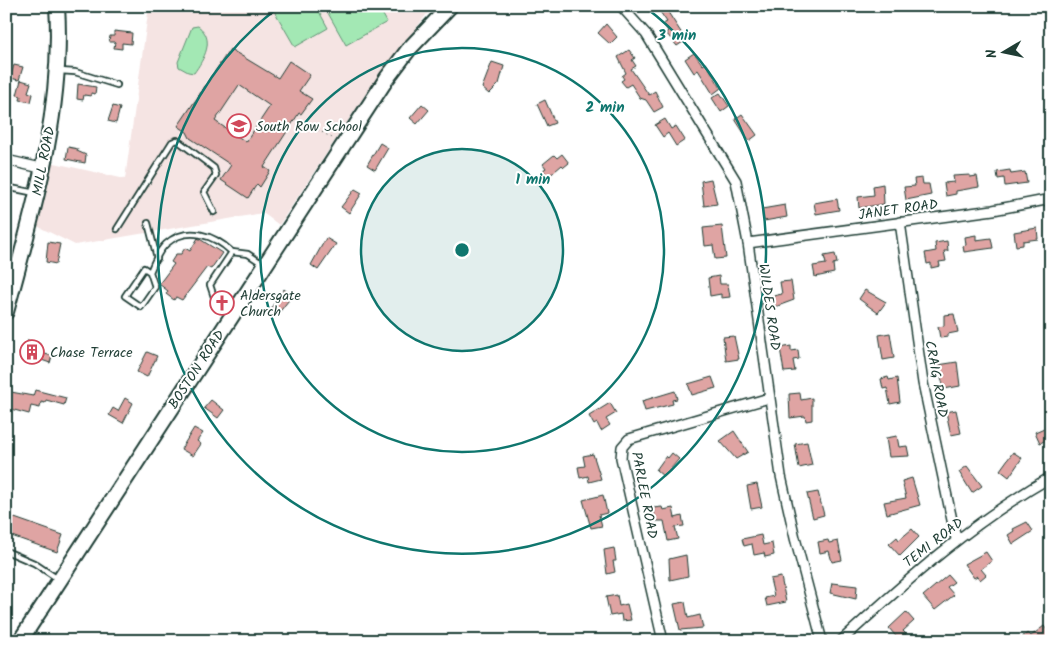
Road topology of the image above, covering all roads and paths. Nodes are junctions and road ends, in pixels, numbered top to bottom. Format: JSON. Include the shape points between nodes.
{"nodes":[{"id":1,"x":57,"y":6,"type":"edge"},
{"id":2,"x":450,"y":6,"type":"edge"},
{"id":3,"x":620,"y":6,"type":"edge"},
{"id":4,"x":58,"y":71,"type":"junction"},
{"id":5,"x":117,"y":85,"type":"dead end"},
{"id":6,"x":308,"y":125,"type":"dead end"},
{"id":7,"x":343,"y":145,"type":"junction"},
{"id":8,"x":6,"y":160,"type":"edge"},
{"id":9,"x":41,"y":168,"type":"junction"},
{"id":10,"x":6,"y":187,"type":"edge"},
{"id":11,"x":36,"y":193,"type":"junction"},
{"id":12,"x":1051,"y":199,"type":"edge"},
{"id":13,"x":214,"y":212,"type":"dead end"},
{"id":14,"x":900,"y":222,"type":"junction"},
{"id":15,"x":148,"y":224,"type":"dead end"},
{"id":16,"x":117,"y":229,"type":"dead end"},
{"id":17,"x":748,"y":243,"type":"junction"},
{"id":18,"x":232,"y":252,"type":"junction"},
{"id":19,"x":157,"y":258,"type":"junction"},
{"id":20,"x":264,"y":265,"type":"junction"},
{"id":21,"x":150,"y":272,"type":"junction"},
{"id":22,"x":6,"y":312,"type":"edge"},
{"id":23,"x":232,"y":313,"type":"junction"},
{"id":24,"x":769,"y":398,"type":"junction"},
{"id":25,"x":1051,"y":477,"type":"edge"},
{"id":26,"x":956,"y":539,"type":"junction"},
{"id":27,"x":6,"y":551,"type":"edge"},
{"id":28,"x":59,"y":580,"type":"junction"},
{"id":29,"x":20,"y":641,"type":"edge"},
{"id":30,"x":663,"y":641,"type":"edge"},
{"id":31,"x":822,"y":641,"type":"edge"},
{"id":32,"x":841,"y":641,"type":"edge"}],
"edges":[{"from":1,"to":4,"type":"main road","name":"MILL ROAD"},
{"from":2,"to":7,"type":"main road","name":"BOSTON ROAD","via":[[410,49]]},
{"from":3,"to":17,"type":"street","name":"WILDES ROAD","via":[[646,34],[736,180]]},
{"from":4,"to":5,"type":"lane","via":[[75,72]]},
{"from":4,"to":9,"type":"main road","name":"MILL ROAD"},
{"from":6,"to":7,"type":"path"},
{"from":7,"to":20,"type":"main road","name":"BOSTON ROAD"},
{"from":8,"to":9,"type":"street"},
{"from":9,"to":11,"type":"main road","name":"MILL ROAD"},
{"from":10,"to":11,"type":"lane"},
{"from":11,"to":22,"type":"main road","name":"MILL ROAD"},
{"from":12,"to":14,"type":"street","name":"JANET ROAD"},
{"from":13,"to":16,"type":"lane","via":[[204,192],[216,174],[214,168],[178,140],[172,142]]},
{"from":14,"to":17,"type":"street","name":"JANET ROAD"},
{"from":14,"to":26,"type":"street","name":"CRAIG ROAD","via":[[923,383]]},
{"from":15,"to":19,"type":"lane"},
{"from":17,"to":24,"type":"street","name":"WILDES ROAD"},
{"from":18,"to":19,"type":"lane","via":[[208,235],[195,233],[175,238],[164,246]]},
{"from":18,"to":20,"type":"lane","via":[[248,254]]},
{"from":18,"to":23,"type":"lane","via":[[210,285],[216,303]]},
{"from":19,"to":21,"type":"lane"},
{"from":20,"to":23,"type":"main road","name":"BOSTON ROAD"},
{"from":21,"to":21,"type":"lane","via":[[144,268],[125,296],[141,308],[155,287]]},
{"from":23,"to":28,"type":"main road","name":"BOSTON ROAD"},
{"from":24,"to":30,"type":"street","name":"PARLEE ROAD","via":[[629,439],[622,447],[621,458]]},
{"from":24,"to":31,"type":"street","name":"WILDES ROAD","via":[[781,476]]},
{"from":25,"to":26,"type":"street","name":"TEMI ROAD"},
{"from":26,"to":32,"type":"street","name":"TEMI ROAD"},
{"from":27,"to":28,"type":"lane","via":[[34,562]]},
{"from":28,"to":29,"type":"main road","name":"BOSTON ROAD"}]}
